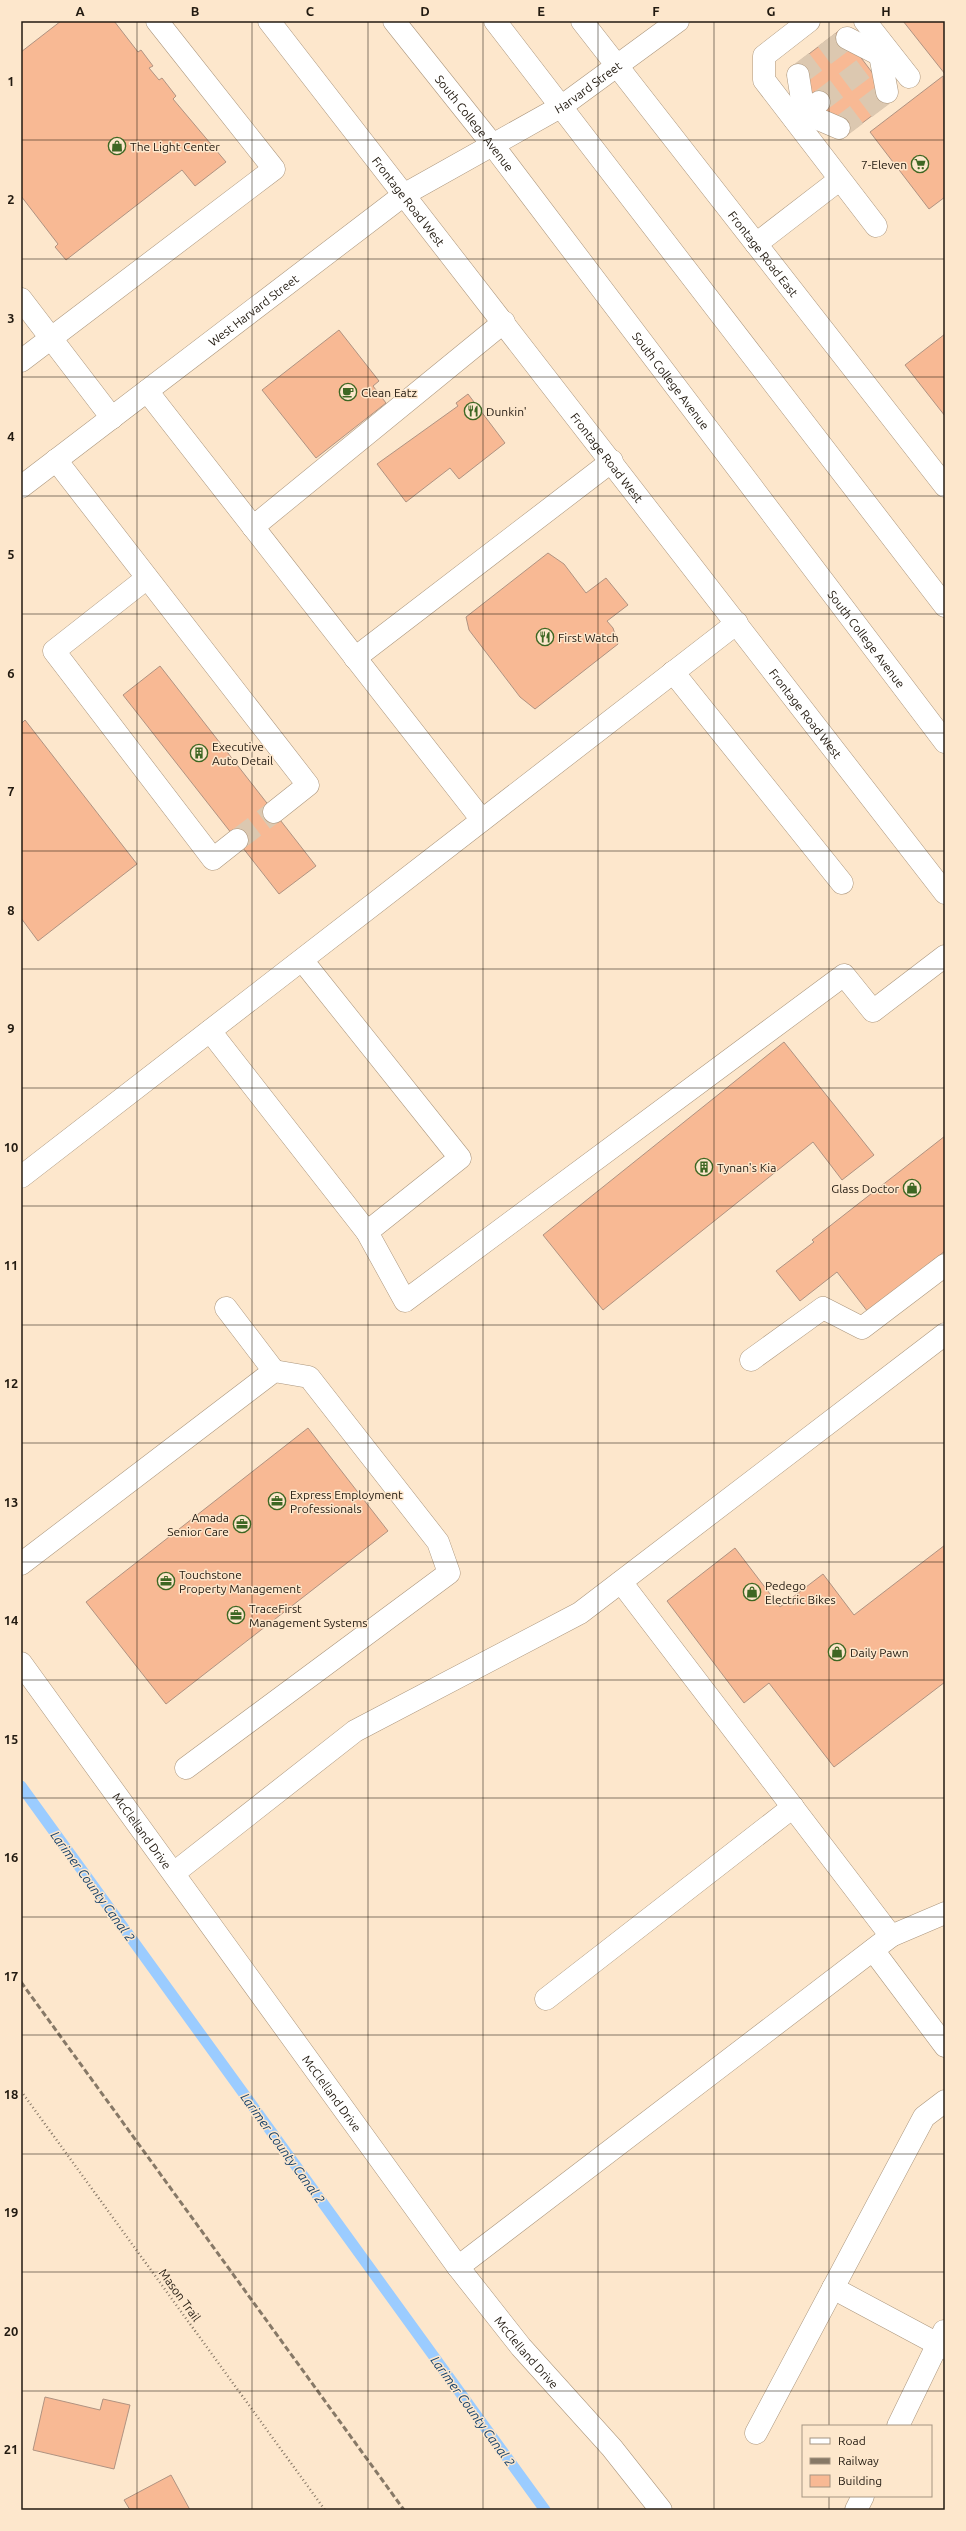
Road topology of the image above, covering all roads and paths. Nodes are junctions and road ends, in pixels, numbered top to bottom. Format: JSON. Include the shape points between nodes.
{"nodes":[{"id":1,"x":157,"y":21,"type":"edge"},
{"id":2,"x":270,"y":21,"type":"edge"},
{"id":3,"x":394,"y":21,"type":"edge"},
{"id":4,"x":494,"y":21,"type":"edge"},
{"id":5,"x":582,"y":21,"type":"edge"},
{"id":6,"x":678,"y":21,"type":"edge"},
{"id":7,"x":810,"y":21,"type":"edge"},
{"id":8,"x":865,"y":21,"type":"edge"},
{"id":9,"x":847,"y":38,"type":"dead end"},
{"id":10,"x":878,"y":57,"type":"junction"},
{"id":11,"x":618,"y":67,"type":"junction"},
{"id":12,"x":798,"y":75,"type":"dead end"},
{"id":13,"x":909,"y":77,"type":"dead end"},
{"id":14,"x":887,"y":92,"type":"dead end"},
{"id":15,"x":562,"y":106,"type":"junction"},
{"id":16,"x":806,"y":112,"type":"junction"},
{"id":17,"x":839,"y":128,"type":"dead end"},
{"id":18,"x":492,"y":144,"type":"junction"},
{"id":19,"x":839,"y":180,"type":"junction"},
{"id":20,"x":405,"y":194,"type":"junction"},
{"id":21,"x":876,"y":226,"type":"dead end"},
{"id":22,"x":756,"y":244,"type":"junction"},
{"id":23,"x":21,"y":299,"type":"edge"},
{"id":24,"x":504,"y":322,"type":"junction"},
{"id":25,"x":52,"y":338,"type":"junction"},
{"id":26,"x":21,"y":361,"type":"edge"},
{"id":27,"x":147,"y":392,"type":"junction"},
{"id":28,"x":112,"y":418,"type":"junction"},
{"id":29,"x":56,"y":460,"type":"junction"},
{"id":30,"x":612,"y":462,"type":"junction"},
{"id":31,"x":945,"y":486,"type":"edge"},
{"id":32,"x":21,"y":487,"type":"edge"},
{"id":33,"x":253,"y":527,"type":"junction"},
{"id":34,"x":147,"y":578,"type":"junction"},
{"id":35,"x":945,"y":606,"type":"edge"},
{"id":36,"x":736,"y":623,"type":"junction"},
{"id":37,"x":355,"y":658,"type":"junction"},
{"id":38,"x":673,"y":672,"type":"junction"},
{"id":39,"x":945,"y":742,"type":"edge"},
{"id":40,"x":274,"y":812,"type":"tunnel mouth"},
{"id":41,"x":482,"y":820,"type":"junction"},
{"id":42,"x":237,"y":840,"type":"tunnel mouth"},
{"id":43,"x":842,"y":883,"type":"dead end"},
{"id":44,"x":945,"y":893,"type":"edge"},
{"id":45,"x":945,"y":956,"type":"edge"},
{"id":46,"x":302,"y":960,"type":"junction"},
{"id":47,"x":210,"y":1031,"type":"junction"},
{"id":48,"x":21,"y":1177,"type":"edge"},
{"id":49,"x":367,"y":1232,"type":"junction"},
{"id":50,"x":945,"y":1265,"type":"edge"},
{"id":51,"x":226,"y":1308,"type":"dead end"},
{"id":52,"x":945,"y":1334,"type":"edge"},
{"id":53,"x":751,"y":1360,"type":"dead end"},
{"id":54,"x":274,"y":1371,"type":"junction"},
{"id":55,"x":21,"y":1564,"type":"edge"},
{"id":56,"x":621,"y":1582,"type":"junction"},
{"id":57,"x":21,"y":1663,"type":"edge"},
{"id":58,"x":186,"y":1768,"type":"dead end"},
{"id":59,"x":793,"y":1807,"type":"junction"},
{"id":60,"x":174,"y":1873,"type":"junction"},
{"id":61,"x":945,"y":1913,"type":"edge"},
{"id":62,"x":891,"y":1936,"type":"junction"},
{"id":63,"x":873,"y":1950,"type":"junction"},
{"id":64,"x":546,"y":1999,"type":"dead end"},
{"id":65,"x":945,"y":2046,"type":"edge"},
{"id":66,"x":21,"y":2091,"type":"edge"},
{"id":67,"x":945,"y":2100,"type":"edge"},
{"id":68,"x":458,"y":2267,"type":"junction"},
{"id":69,"x":833,"y":2288,"type":"junction"},
{"id":70,"x":943,"y":2341,"type":"edge"},
{"id":71,"x":899,"y":2425,"type":"edge"},
{"id":72,"x":756,"y":2433,"type":"dead end"},
{"id":73,"x":862,"y":2497,"type":"edge"},
{"id":74,"x":325,"y":2510,"type":"edge"},
{"id":75,"x":661,"y":2510,"type":"edge"},
{"id":76,"x":856,"y":2510,"type":"edge"}],
"edges":[{"from":1,"to":25,"type":"main road","via":[[274,169]]},
{"from":2,"to":20,"type":"main road","name":"Frontage Road West"},
{"from":3,"to":18,"type":"main road","name":"South College Avenue"},
{"from":4,"to":15,"type":"main road"},
{"from":5,"to":11,"type":"main road","name":"Frontage Road East"},
{"from":6,"to":11,"type":"main road","name":"Harvard Street"},
{"from":7,"to":16,"type":"main road","via":[[764,56],[764,80]]},
{"from":8,"to":10,"type":"main road"},
{"from":9,"to":10,"type":"main road"},
{"from":10,"to":13,"type":"main road"},
{"from":10,"to":14,"type":"main road"},
{"from":11,"to":15,"type":"main road","name":"Harvard Street"},
{"from":11,"to":22,"type":"main road","name":"Frontage Road East"},
{"from":12,"to":16,"type":"main road"},
{"from":15,"to":18,"type":"main road","name":"Harvard Street"},
{"from":15,"to":35,"type":"main road"},
{"from":16,"to":17,"type":"main road"},
{"from":16,"to":19,"type":"main road"},
{"from":18,"to":20,"type":"main road","name":"West Harvard Street"},
{"from":18,"to":39,"type":"main road","name":"South College Avenue"},
{"from":19,"to":21,"type":"main road"},
{"from":19,"to":22,"type":"main road"},
{"from":20,"to":24,"type":"main road","name":"Frontage Road West"},
{"from":20,"to":27,"type":"main road","name":"West Harvard Street"},
{"from":22,"to":31,"type":"main road","name":"Frontage Road East"},
{"from":23,"to":25,"type":"main road"},
{"from":24,"to":30,"type":"main road","name":"Frontage Road West"},
{"from":24,"to":33,"type":"main road"},
{"from":25,"to":26,"type":"main road"},
{"from":25,"to":28,"type":"main road"},
{"from":27,"to":28,"type":"main road","name":"West Harvard Street"},
{"from":27,"to":33,"type":"main road"},
{"from":28,"to":29,"type":"main road","name":"West Harvard Street"},
{"from":29,"to":32,"type":"main road","name":"West Harvard Street"},
{"from":29,"to":34,"type":"main road"},
{"from":30,"to":36,"type":"main road","name":"Frontage Road West"},
{"from":30,"to":37,"type":"main road"},
{"from":33,"to":37,"type":"main road"},
{"from":34,"to":40,"type":"main road","via":[[308,785]]},
{"from":34,"to":42,"type":"main road","via":[[54,651],[213,859]]},
{"from":36,"to":38,"type":"main road"},
{"from":36,"to":44,"type":"main road","name":"Frontage Road West"},
{"from":37,"to":41,"type":"main road"},
{"from":38,"to":41,"type":"main road"},
{"from":38,"to":43,"type":"main road"},
{"from":41,"to":46,"type":"main road"},
{"from":45,"to":49,"type":"main road","via":[[873,1011],[844,975],[405,1301]]},
{"from":46,"to":47,"type":"main road"},
{"from":46,"to":49,"type":"main road","via":[[460,1158]]},
{"from":47,"to":48,"type":"main road"},
{"from":47,"to":49,"type":"main road"},
{"from":50,"to":53,"type":"main road","via":[[862,1328],[823,1308]]},
{"from":51,"to":54,"type":"main road"},
{"from":52,"to":56,"type":"main road"},
{"from":54,"to":55,"type":"main road"},
{"from":54,"to":58,"type":"main road","via":[[309,1376],[438,1542],[449,1573]]},
{"from":56,"to":59,"type":"main road"},
{"from":56,"to":60,"type":"main road","via":[[580,1613],[355,1731]]},
{"from":57,"to":60,"type":"main road","name":"McClelland Drive"},
{"from":59,"to":62,"type":"main road"},
{"from":59,"to":64,"type":"main road"},
{"from":60,"to":68,"type":"main road","name":"McClelland Drive"},
{"from":61,"to":62,"type":"main road"},
{"from":62,"to":63,"type":"main road"},
{"from":63,"to":65,"type":"main road"},
{"from":63,"to":68,"type":"main road"},
{"from":66,"to":74,"type":"path","name":"Mason Trail"},
{"from":67,"to":69,"type":"main road","via":[[924,2117]]},
{"from":68,"to":75,"type":"main road","name":"McClelland Drive","via":[[522,2347],[612,2448]]},
{"from":69,"to":70,"type":"main road"},
{"from":69,"to":72,"type":"main road"},
{"from":70,"to":71,"type":"main road"},
{"from":73,"to":76,"type":"main road"}]}
